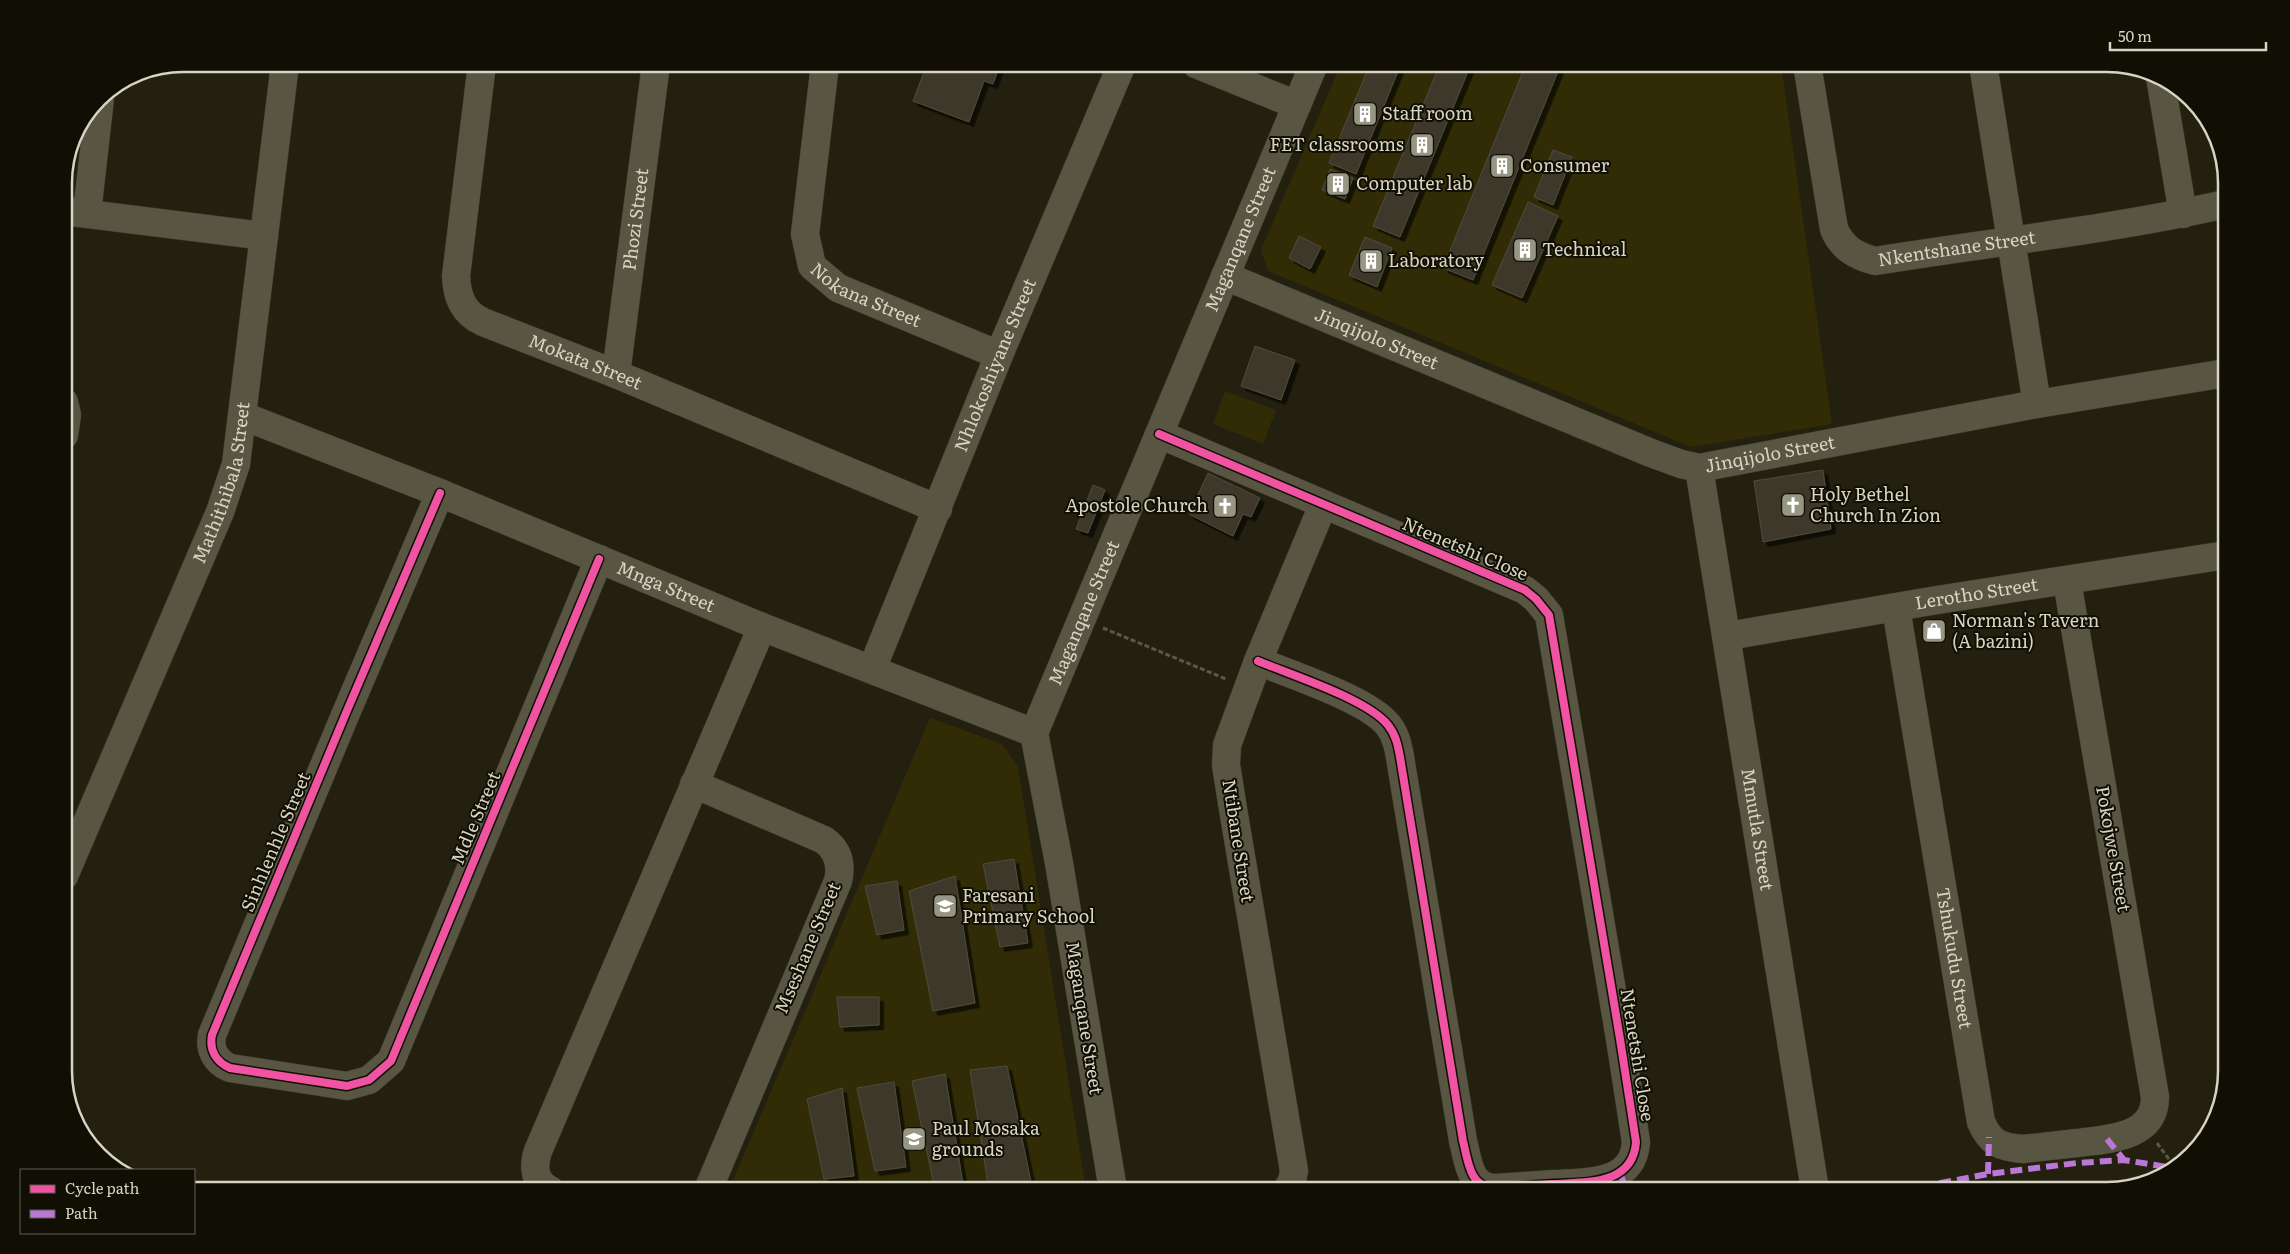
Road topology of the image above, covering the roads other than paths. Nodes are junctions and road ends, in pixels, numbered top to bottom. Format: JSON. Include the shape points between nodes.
{"nodes":[{"id":1,"x":284,"y":73,"type":"edge"},
{"id":2,"x":481,"y":73,"type":"edge"},
{"id":3,"x":655,"y":73,"type":"edge"},
{"id":4,"x":824,"y":73,"type":"edge"},
{"id":5,"x":1118,"y":73,"type":"edge"},
{"id":6,"x":1218,"y":73,"type":"edge"},
{"id":7,"x":1310,"y":73,"type":"edge"},
{"id":8,"x":1808,"y":73,"type":"edge"},
{"id":9,"x":1984,"y":73,"type":"edge"},
{"id":10,"x":2162,"y":87,"type":"edge"},
{"id":11,"x":1297,"y":105,"type":"junction"},
{"id":12,"x":97,"y":114,"type":"edge"},
{"id":13,"x":2217,"y":206,"type":"edge"},
{"id":14,"x":76,"y":212,"type":"edge"},
{"id":15,"x":2183,"y":214,"type":"junction"},
{"id":16,"x":264,"y":236,"type":"junction"},
{"id":17,"x":2012,"y":242,"type":"junction"},
{"id":18,"x":1225,"y":276,"type":"junction"},
{"id":19,"x":998,"y":355,"type":"junction"},
{"id":20,"x":616,"y":374,"type":"junction"},
{"id":21,"x":2217,"y":374,"type":"edge"},
{"id":22,"x":2037,"y":404,"type":"junction"},
{"id":23,"x":243,"y":416,"type":"junction"},
{"id":24,"x":1159,"y":434,"type":"junction"},
{"id":25,"x":1700,"y":468,"type":"junction"},
{"id":26,"x":440,"y":493,"type":"junction"},
{"id":27,"x":1323,"y":505,"type":"junction"},
{"id":28,"x":938,"y":509,"type":"junction"},
{"id":29,"x":2217,"y":556,"type":"edge"},
{"id":30,"x":599,"y":560,"type":"junction"},
{"id":31,"x":2067,"y":581,"type":"junction"},
{"id":32,"x":1896,"y":608,"type":"junction"},
{"id":33,"x":762,"y":627,"type":"junction"},
{"id":34,"x":1728,"y":636,"type":"junction"},
{"id":35,"x":1258,"y":661,"type":"junction"},
{"id":36,"x":872,"y":669,"type":"junction"},
{"id":37,"x":1034,"y":733,"type":"junction"},
{"id":38,"x":694,"y":784,"type":"junction"},
{"id":39,"x":73,"y":855,"type":"edge"},
{"id":40,"x":369,"y":1080,"type":"joint"},
{"id":41,"x":2150,"y":1118,"type":"joint"},
{"id":42,"x":540,"y":1182,"type":"edge"},
{"id":43,"x":711,"y":1182,"type":"edge"},
{"id":44,"x":1113,"y":1182,"type":"edge"},
{"id":45,"x":1291,"y":1182,"type":"edge"},
{"id":46,"x":1476,"y":1182,"type":"edge"},
{"id":47,"x":1586,"y":1182,"type":"edge"},
{"id":48,"x":1814,"y":1182,"type":"edge"}],
"edges":[{"from":1,"to":16,"type":"street","name":"Mathithibala Street"},
{"from":2,"to":20,"type":"street","name":"Mokata Street","via":[[457,266],[456,286],[460,302],[466,311],[483,322]]},
{"from":3,"to":20,"type":"street","name":"Phozi Street"},
{"from":4,"to":19,"type":"street","name":"Nokana Street","via":[[805,234],[812,266],[838,288]]},
{"from":5,"to":19,"type":"street","name":"Nhlokoshiyane Street"},
{"from":6,"to":11,"type":"street"},
{"from":7,"to":11,"type":"street","name":"Maganqane Street"},
{"from":8,"to":17,"type":"street","name":"Nkentshane Street","via":[[1834,229],[1848,248],[1875,261]]},
{"from":9,"to":17,"type":"street"},
{"from":10,"to":15,"type":"street"},
{"from":11,"to":18,"type":"street","name":"Maganqane Street"},
{"from":12,"to":14,"type":"street"},
{"from":13,"to":15,"type":"street","name":"Nkentshane Street"},
{"from":14,"to":16,"type":"street"},
{"from":15,"to":17,"type":"street","name":"Nkentshane Street"},
{"from":16,"to":23,"type":"street","name":"Mathithibala Street"},
{"from":17,"to":22,"type":"street"},
{"from":18,"to":24,"type":"street","name":"Maganqane Street"},
{"from":18,"to":25,"type":"street","name":"Jinqijolo Street","via":[[1642,449]]},
{"from":19,"to":28,"type":"street","name":"Nhlokoshiyane Street"},
{"from":20,"to":28,"type":"street","name":"Mokata Street"},
{"from":21,"to":22,"type":"street","name":"Jinqijolo Street"},
{"from":22,"to":25,"type":"street","name":"Jinqijolo Street"},
{"from":23,"to":26,"type":"street","name":"Mnga Street"},
{"from":23,"to":39,"type":"street","name":"Mathithibala Street","via":[[236,464],[220,512]]},
{"from":24,"to":27,"type":"street","name":"Ntenetshi Close"},
{"from":24,"to":37,"type":"street","name":"Maganqane Street"},
{"from":25,"to":34,"type":"street","name":"Mmutla Street"},
{"from":26,"to":30,"type":"street","name":"Mnga Street"},
{"from":26,"to":40,"type":"street","name":"Sinhlenhle Street","via":[[211,1039],[216,1058],[230,1068],[336,1086]]},
{"from":27,"to":35,"type":"street","name":"Ntibane Street"},
{"from":27,"to":47,"type":"street","name":"Ntenetshi Close","via":[[1525,590],[1549,614],[1636,1142],[1633,1157],[1620,1172],[1601,1181]]},
{"from":28,"to":36,"type":"street","name":"Nhlokoshiyane Street"},
{"from":29,"to":31,"type":"street","name":"Lerotho Street"},
{"from":30,"to":33,"type":"street","name":"Mnga Street"},
{"from":30,"to":40,"type":"street","name":"Mdle Street","via":[[391,1061]]},
{"from":31,"to":32,"type":"street","name":"Lerotho Street"},
{"from":31,"to":41,"type":"street","name":"Pokojwe Street","via":[[2155,1097]]},
{"from":32,"to":34,"type":"street","name":"Lerotho Street"},
{"from":32,"to":41,"type":"street","name":"Tshukudu Street","via":[[1984,1130],[2000,1145],[2023,1149],[2126,1136],[2141,1128]]},
{"from":33,"to":36,"type":"street","name":"Mnga Street"},
{"from":33,"to":38,"type":"street"},
{"from":34,"to":48,"type":"street","name":"Mmutla Street"},
{"from":35,"to":45,"type":"street","name":"Ntibane Street","via":[[1228,745],[1226,765],[1294,1171]]},
{"from":35,"to":46,"type":"street","name":"Ntenetshi Close","via":[[1364,706],[1387,724],[1395,737],[1463,1141]]},
{"from":36,"to":37,"type":"street","name":"Mnga Street"},
{"from":37,"to":44,"type":"street","name":"Maganqane Street"},
{"from":38,"to":42,"type":"street","via":[[538,1151],[535,1162]]},
{"from":38,"to":43,"type":"street","name":"Mseshane Street","via":[[824,840],[836,853],[840,867],[838,881]]}]}
